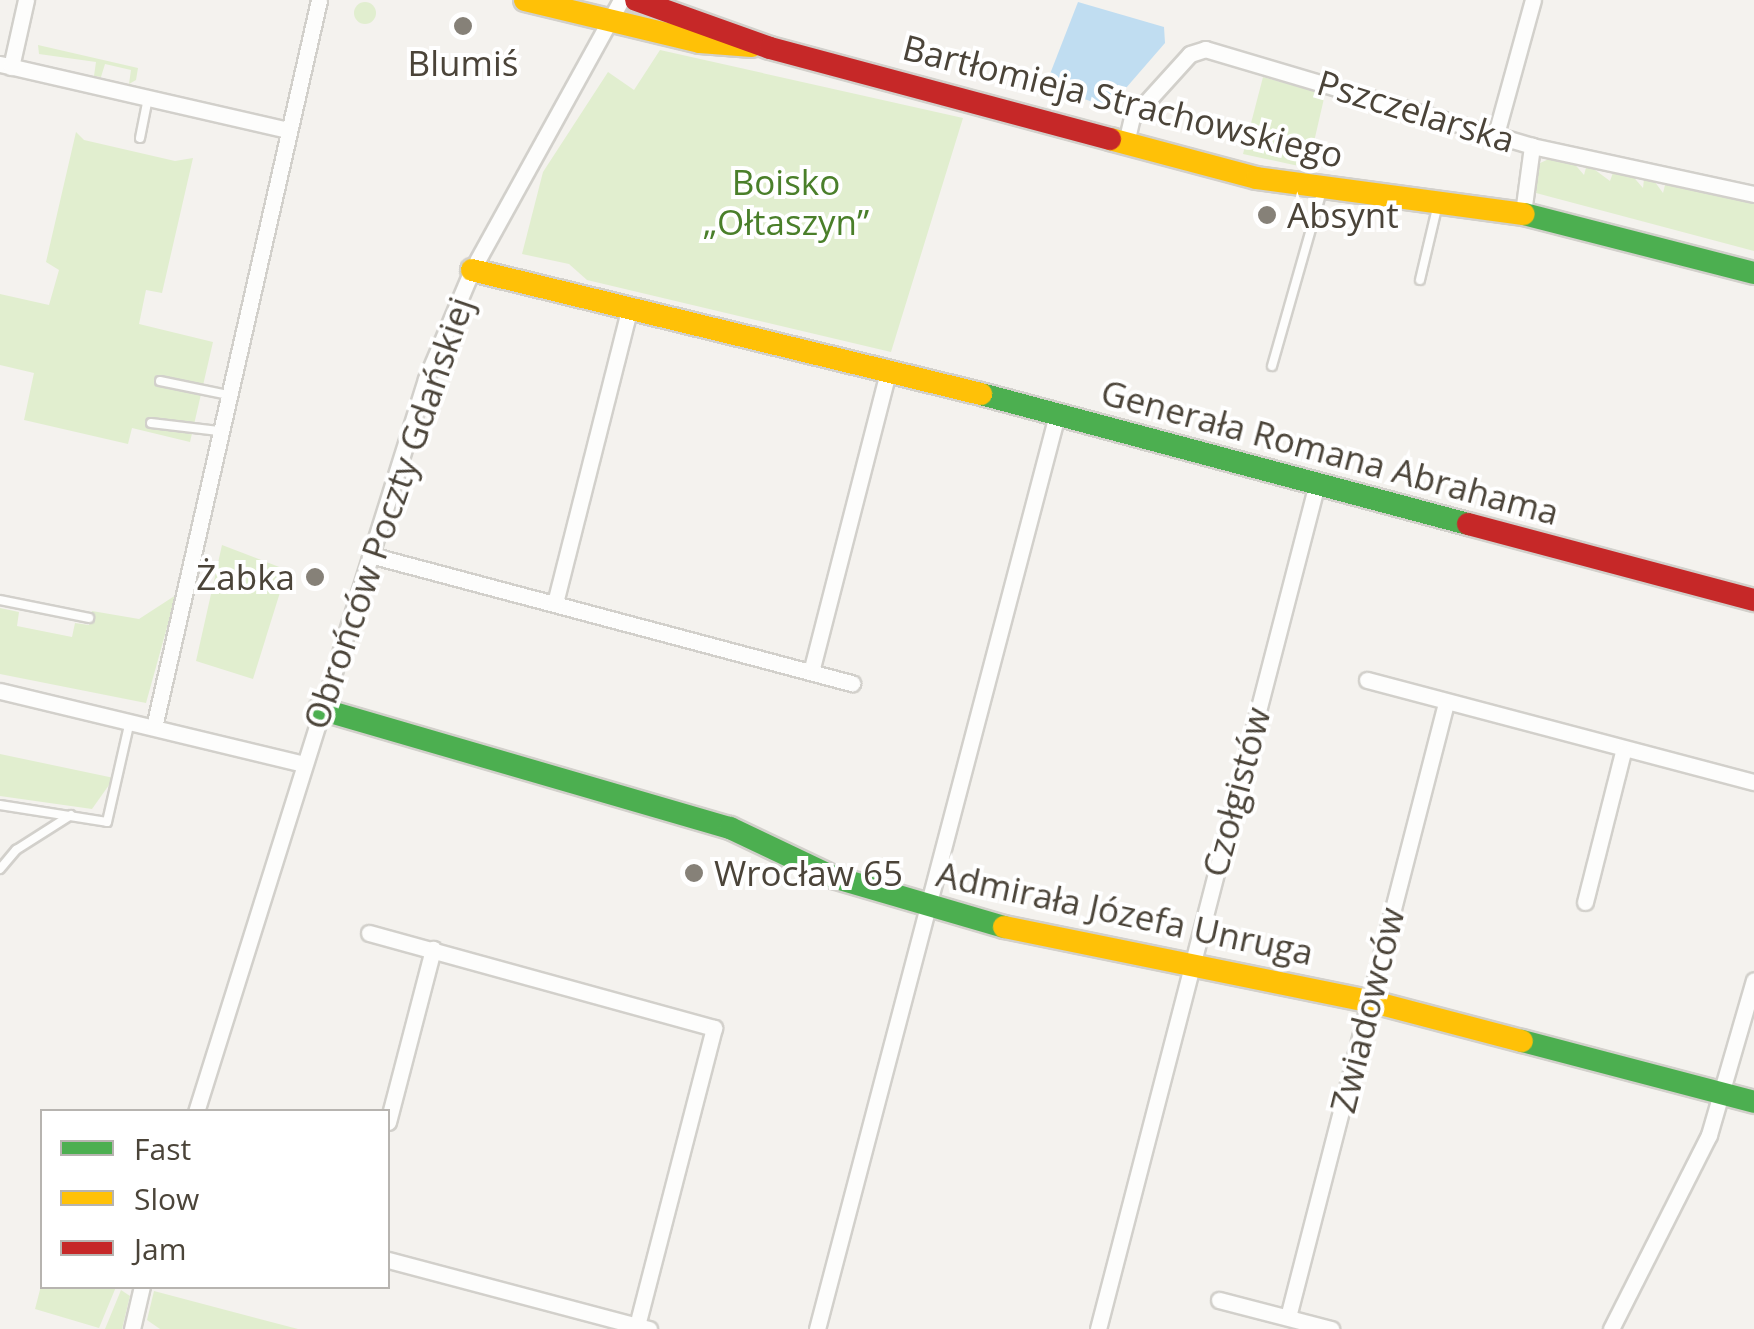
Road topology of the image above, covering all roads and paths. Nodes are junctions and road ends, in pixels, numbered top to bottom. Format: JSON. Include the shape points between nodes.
{"nodes":[{"id":1,"x":26,"y":0,"type":"edge"},
{"id":2,"x":318,"y":0,"type":"edge"},
{"id":3,"x":525,"y":0,"type":"edge"},
{"id":4,"x":621,"y":0,"type":"edge"},
{"id":5,"x":636,"y":0,"type":"edge"},
{"id":6,"x":1533,"y":0,"type":"edge"},
{"id":7,"x":608,"y":21,"type":"junction"},
{"id":8,"x":770,"y":48,"type":"junction"},
{"id":9,"x":5,"y":66,"type":"edge"},
{"id":10,"x":148,"y":98,"type":"junction"},
{"id":11,"x":288,"y":130,"type":"junction"},
{"id":12,"x":1496,"y":134,"type":"junction"},
{"id":13,"x":140,"y":138,"type":"dead end"},
{"id":14,"x":1126,"y":143,"type":"junction"},
{"id":15,"x":1532,"y":146,"type":"junction"},
{"id":16,"x":1322,"y":190,"type":"junction"},
{"id":17,"x":1754,"y":194,"type":"edge"},
{"id":18,"x":1438,"y":204,"type":"junction"},
{"id":19,"x":1523,"y":213,"type":"junction"},
{"id":20,"x":472,"y":270,"type":"junction"},
{"id":21,"x":1754,"y":273,"type":"edge"},
{"id":22,"x":1420,"y":280,"type":"dead end"},
{"id":23,"x":630,"y":306,"type":"junction"},
{"id":24,"x":1272,"y":366,"type":"dead end"},
{"id":25,"x":888,"y":368,"type":"junction"},
{"id":26,"x":160,"y":381,"type":"dead end"},
{"id":27,"x":228,"y":396,"type":"junction"},
{"id":28,"x":1058,"y":415,"type":"junction"},
{"id":29,"x":151,"y":423,"type":"dead end"},
{"id":30,"x":220,"y":431,"type":"junction"},
{"id":31,"x":1316,"y":488,"type":"junction"},
{"id":32,"x":370,"y":555,"type":"junction"},
{"id":33,"x":0,"y":600,"type":"edge"},
{"id":34,"x":1754,"y":600,"type":"edge"},
{"id":35,"x":555,"y":603,"type":"junction"},
{"id":36,"x":89,"y":618,"type":"dead end"},
{"id":37,"x":811,"y":672,"type":"junction"},
{"id":38,"x":1367,"y":680,"type":"dead end"},
{"id":39,"x":852,"y":683,"type":"dead end"},
{"id":40,"x":0,"y":692,"type":"edge"},
{"id":41,"x":1446,"y":704,"type":"junction"},
{"id":42,"x":320,"y":709,"type":"junction"},
{"id":43,"x":130,"y":720,"type":"junction"},
{"id":44,"x":154,"y":727,"type":"junction"},
{"id":45,"x":1623,"y":752,"type":"junction"},
{"id":46,"x":298,"y":763,"type":"junction"},
{"id":47,"x":1754,"y":782,"type":"edge"},
{"id":48,"x":0,"y":805,"type":"edge"},
{"id":49,"x":71,"y":815,"type":"junction"},
{"id":50,"x":0,"y":870,"type":"edge"},
{"id":51,"x":1585,"y":902,"type":"dead end"},
{"id":52,"x":929,"y":908,"type":"junction"},
{"id":53,"x":370,"y":932,"type":"dead end"},
{"id":54,"x":433,"y":949,"type":"junction"},
{"id":55,"x":1190,"y":966,"type":"junction"},
{"id":56,"x":1754,"y":980,"type":"edge"},
{"id":57,"x":1369,"y":1001,"type":"junction"},
{"id":58,"x":1726,"y":1094,"type":"junction"},
{"id":59,"x":1754,"y":1102,"type":"edge"},
{"id":60,"x":197,"y":1109,"type":"edge"},
{"id":61,"x":390,"y":1114,"type":"edge"},
{"id":62,"x":390,"y":1261,"type":"edge"},
{"id":63,"x":142,"y":1289,"type":"edge"},
{"id":64,"x":1219,"y":1300,"type":"dead end"},
{"id":65,"x":1288,"y":1317,"type":"junction"},
{"id":66,"x":643,"y":1327,"type":"edge"},
{"id":67,"x":136,"y":1328,"type":"edge"},
{"id":68,"x":818,"y":1329,"type":"edge"},
{"id":69,"x":1098,"y":1329,"type":"edge"},
{"id":70,"x":1331,"y":1329,"type":"edge"},
{"id":71,"x":1611,"y":1329,"type":"edge"}],
"edges":[{"from":1,"to":9,"type":"street"},
{"from":2,"to":11,"type":"street"},
{"from":3,"to":7,"type":"street","name":"Bartłomieja Strachowskiego"},
{"from":4,"to":7,"type":"street","name":"Obrońców Poczty Gdańskiej"},
{"from":5,"to":8,"type":"street","name":"Bartłomieja Strachowskiego"},
{"from":6,"to":12,"type":"street"},
{"from":7,"to":8,"type":"street","name":"Bartłomieja Strachowskiego","via":[[700,42]]},
{"from":7,"to":20,"type":"street","name":"Obrońców Poczty Gdańskiej"},
{"from":8,"to":14,"type":"street","name":"Bartłomieja Strachowskiego"},
{"from":9,"to":10,"type":"street"},
{"from":10,"to":11,"type":"street"},
{"from":10,"to":13,"type":"lane"},
{"from":11,"to":27,"type":"street"},
{"from":12,"to":14,"type":"street","name":"Pszczelarska","via":[[1204,49],[1190,54],[1132,118]]},
{"from":12,"to":15,"type":"street","name":"Pszczelarska"},
{"from":14,"to":16,"type":"street","name":"Bartłomieja Strachowskiego"},
{"from":15,"to":17,"type":"street","name":"Pszczelarska"},
{"from":15,"to":19,"type":"street"},
{"from":16,"to":18,"type":"street","name":"Bartłomieja Strachowskiego"},
{"from":16,"to":24,"type":"lane"},
{"from":18,"to":19,"type":"street","name":"Bartłomieja Strachowskiego"},
{"from":18,"to":22,"type":"lane"},
{"from":19,"to":21,"type":"street","name":"Bartłomieja Strachowskiego"},
{"from":20,"to":23,"type":"street","name":"Generała Romana Abrahama"},
{"from":20,"to":32,"type":"street","name":"Obrońców Poczty Gdańskiej","via":[[426,379]]},
{"from":23,"to":25,"type":"street","name":"Generała Romana Abrahama"},
{"from":23,"to":35,"type":"street"},
{"from":25,"to":28,"type":"street","name":"Generała Romana Abrahama"},
{"from":25,"to":37,"type":"street"},
{"from":26,"to":27,"type":"lane"},
{"from":27,"to":30,"type":"street"},
{"from":28,"to":31,"type":"street","name":"Generała Romana Abrahama"},
{"from":28,"to":52,"type":"street"},
{"from":29,"to":30,"type":"lane"},
{"from":30,"to":44,"type":"street"},
{"from":31,"to":34,"type":"street","name":"Generała Romana Abrahama"},
{"from":31,"to":55,"type":"street","name":"Czołgistów"},
{"from":32,"to":35,"type":"street"},
{"from":32,"to":42,"type":"street","name":"Obrońców Poczty Gdańskiej"},
{"from":33,"to":36,"type":"lane"},
{"from":35,"to":37,"type":"street"},
{"from":37,"to":39,"type":"street"},
{"from":38,"to":41,"type":"street"},
{"from":40,"to":43,"type":"street"},
{"from":41,"to":45,"type":"street"},
{"from":41,"to":57,"type":"street","name":"Zwiadowców"},
{"from":42,"to":46,"type":"street","name":"Obrońców Poczty Gdańskiej"},
{"from":42,"to":52,"type":"street","name":"Admirała Józefa Unruga","via":[[711,822],[833,877]]},
{"from":43,"to":44,"type":"street"},
{"from":43,"to":49,"type":"lane","via":[[107,822]]},
{"from":44,"to":46,"type":"street"},
{"from":45,"to":47,"type":"street"},
{"from":45,"to":51,"type":"street"},
{"from":46,"to":60,"type":"street","name":"Obrońców Poczty Gdańskiej"},
{"from":48,"to":49,"type":"lane"},
{"from":49,"to":50,"type":"lane","via":[[16,850]]},
{"from":52,"to":55,"type":"street","name":"Admirała Józefa Unruga"},
{"from":52,"to":68,"type":"street"},
{"from":53,"to":54,"type":"street"},
{"from":54,"to":61,"type":"street"},
{"from":54,"to":66,"type":"street","via":[[714,1028]]},
{"from":55,"to":57,"type":"street","name":"Admirała Józefa Unruga"},
{"from":55,"to":69,"type":"street","name":"Czołgistów"},
{"from":56,"to":58,"type":"street"},
{"from":57,"to":58,"type":"street","name":"Admirała Józefa Unruga"},
{"from":57,"to":65,"type":"street","name":"Zwiadowców"},
{"from":58,"to":59,"type":"street","name":"Admirała Józefa Unruga"},
{"from":58,"to":71,"type":"street"},
{"from":62,"to":66,"type":"street"},
{"from":63,"to":67,"type":"street"},
{"from":64,"to":65,"type":"street"},
{"from":65,"to":70,"type":"street"}]}
